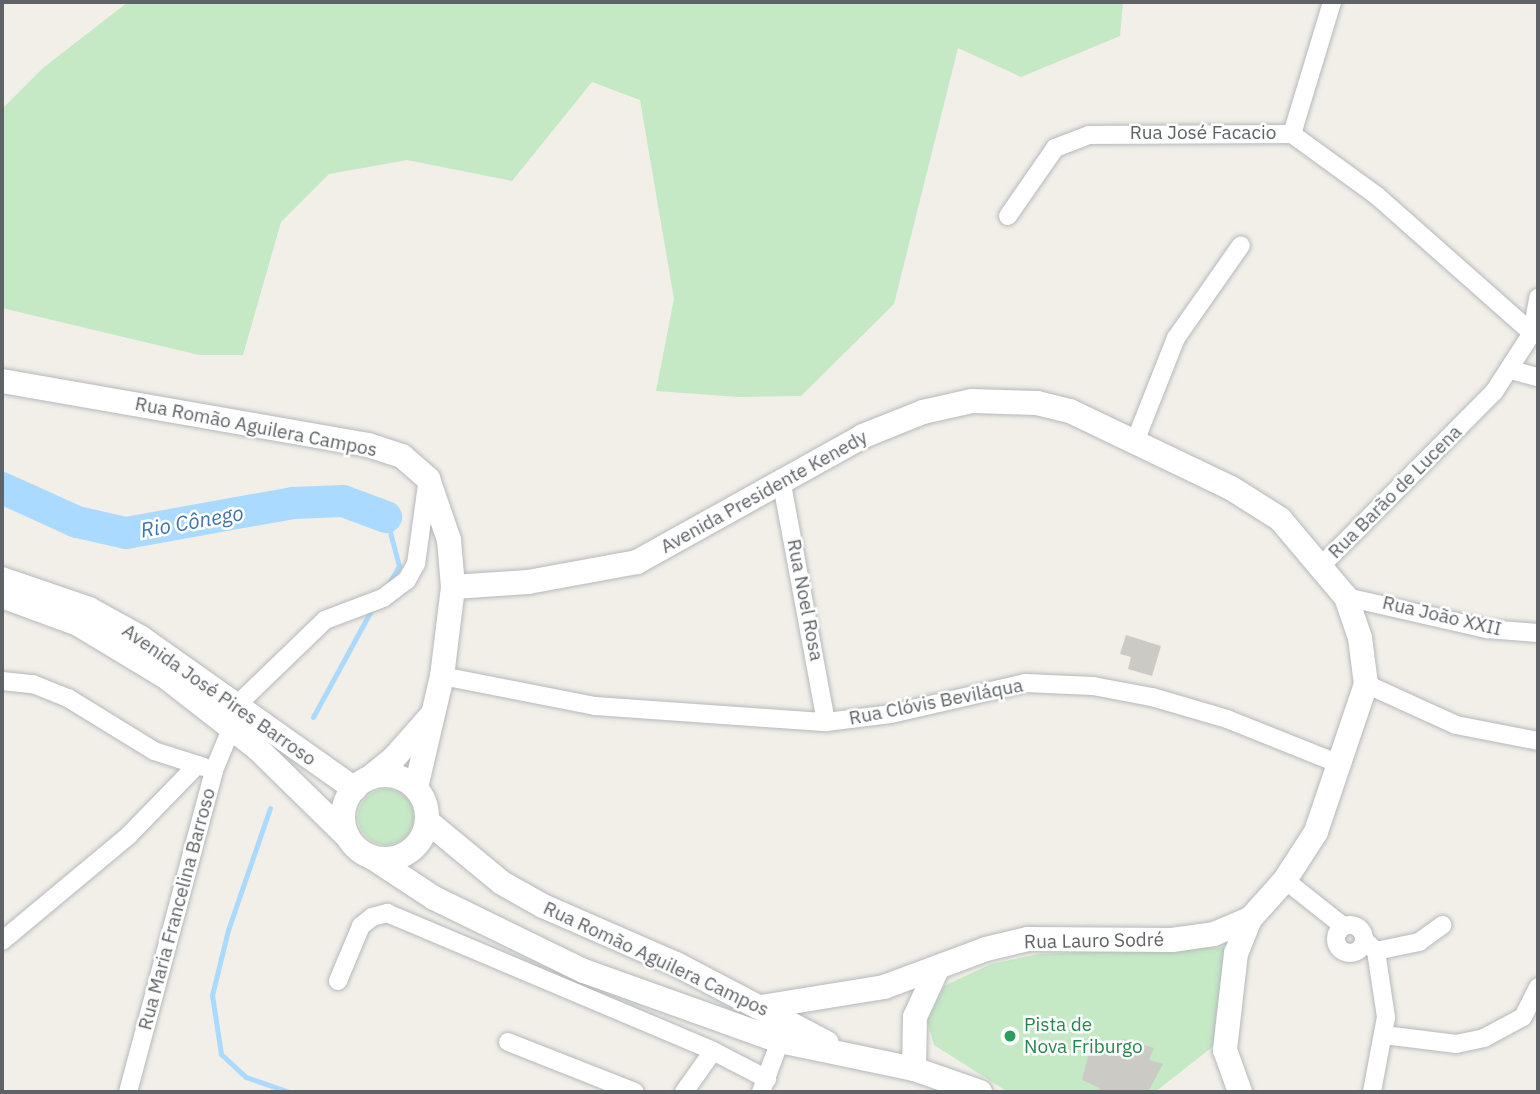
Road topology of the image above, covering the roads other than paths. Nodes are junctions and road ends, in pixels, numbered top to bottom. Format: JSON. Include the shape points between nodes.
{"nodes":[{"id":1,"x":1332,"y":2,"type":"edge"},
{"id":2,"x":1292,"y":134,"type":"junction"},
{"id":3,"x":1008,"y":216,"type":"dead end"},
{"id":4,"x":1241,"y":245,"type":"dead end"},
{"id":5,"x":1538,"y":298,"type":"edge"},
{"id":6,"x":1532,"y":333,"type":"junction"},
{"id":7,"x":1511,"y":370,"type":"junction"},
{"id":8,"x":1538,"y":377,"type":"edge"},
{"id":9,"x":2,"y":381,"type":"edge"},
{"id":10,"x":1134,"y":444,"type":"junction"},
{"id":11,"x":428,"y":478,"type":"junction"},
{"id":12,"x":781,"y":479,"type":"junction"},
{"id":13,"x":1322,"y":565,"type":"junction"},
{"id":14,"x":2,"y":579,"type":"edge"},
{"id":15,"x":453,"y":587,"type":"junction"},
{"id":16,"x":2,"y":596,"type":"edge"},
{"id":17,"x":1346,"y":597,"type":"junction"},
{"id":18,"x":1538,"y":633,"type":"edge"},
{"id":19,"x":442,"y":676,"type":"junction"},
{"id":20,"x":2,"y":681,"type":"edge"},
{"id":21,"x":1366,"y":684,"type":"junction"},
{"id":22,"x":432,"y":715,"type":"junction"},
{"id":23,"x":234,"y":716,"type":"junction"},
{"id":24,"x":826,"y":722,"type":"junction"},
{"id":25,"x":1538,"y":741,"type":"edge"},
{"id":26,"x":1337,"y":764,"type":"junction"},
{"id":27,"x":205,"y":767,"type":"junction"},
{"id":28,"x":361,"y":784,"type":"junction"},
{"id":29,"x":416,"y":788,"type":"junction"},
{"id":30,"x":427,"y":821,"type":"junction"},
{"id":31,"x":348,"y":837,"type":"junction"},
{"id":32,"x":370,"y":856,"type":"junction"},
{"id":33,"x":1285,"y":880,"type":"junction"},
{"id":34,"x":1250,"y":919,"type":"junction"},
{"id":35,"x":1442,"y":925,"type":"dead end"},
{"id":36,"x":1343,"y":926,"type":"junction"},
{"id":37,"x":2,"y":941,"type":"edge"},
{"id":38,"x":1371,"y":946,"type":"junction"},
{"id":39,"x":938,"y":967,"type":"junction"},
{"id":40,"x":338,"y":981,"type":"dead end"},
{"id":41,"x":1538,"y":987,"type":"edge"},
{"id":42,"x":761,"y":1007,"type":"junction"},
{"id":43,"x":1384,"y":1035,"type":"junction"},
{"id":44,"x":780,"y":1041,"type":"junction"},
{"id":45,"x":508,"y":1042,"type":"dead end"},
{"id":46,"x":713,"y":1051,"type":"junction"},
{"id":47,"x":846,"y":1054,"type":"junction"},
{"id":48,"x":915,"y":1069,"type":"junction"},
{"id":49,"x":764,"y":1086,"type":"edge"},
{"id":50,"x":128,"y":1092,"type":"edge"},
{"id":51,"x":635,"y":1092,"type":"edge"},
{"id":52,"x":684,"y":1092,"type":"edge"},
{"id":53,"x":980,"y":1092,"type":"edge"},
{"id":54,"x":1241,"y":1092,"type":"edge"},
{"id":55,"x":1372,"y":1092,"type":"edge"}],
"edges":[{"from":1,"to":2,"type":"street"},
{"from":2,"to":3,"type":"street","name":"Rua José Facacio","via":[[1089,135],[1055,148]]},
{"from":2,"to":6,"type":"street","name":"Rua José Facacio","via":[[1376,195]]},
{"from":4,"to":10,"type":"street","via":[[1177,338]]},
{"from":5,"to":6,"type":"street","name":"Rua Barão de Lucena"},
{"from":6,"to":7,"type":"street","name":"Rua Barão de Lucena"},
{"from":7,"to":8,"type":"street"},
{"from":7,"to":13,"type":"street","name":"Rua Barão de Lucena","via":[[1400,491]]},
{"from":9,"to":11,"type":"street","name":"Rua Romão Aguilera Campos","via":[[368,445],[402,456]]},
{"from":10,"to":12,"type":"street","name":"Avenida Presidente Kenedy","via":[[1070,411],[1037,403],[972,401],[911,416]]},
{"from":10,"to":13,"type":"street","name":"Avenida Presidente Kenedy","via":[[1231,488],[1280,519]]},
{"from":11,"to":15,"type":"street","via":[[449,540]]},
{"from":11,"to":23,"type":"street","via":[[416,564],[407,580],[383,598],[343,611],[312,630]]},
{"from":12,"to":15,"type":"street","name":"Avenida Presidente Kenedy","via":[[637,562],[555,578]]},
{"from":12,"to":24,"type":"street","name":"Rua Noel Rosa"},
{"from":13,"to":17,"type":"street","name":"Rua Barão de Lucena"},
{"from":14,"to":23,"type":"street","name":"Avenida José Pires Barroso","via":[[89,609],[140,636]]},
{"from":15,"to":19,"type":"street"},
{"from":16,"to":23,"type":"street","name":"Avenida José Pires Barroso","via":[[78,624]]},
{"from":17,"to":18,"type":"street","name":"Rua João XXII","via":[[1487,629]]},
{"from":17,"to":21,"type":"street","name":"Rua Barão de Lucena","via":[[1360,638]]},
{"from":19,"to":22,"type":"street"},
{"from":19,"to":24,"type":"street","name":"Rua Clóvis Beviláqua","via":[[595,706]]},
{"from":20,"to":27,"type":"street","via":[[33,684],[68,698],[154,751]]},
{"from":21,"to":25,"type":"street","via":[[1456,725]]},
{"from":21,"to":26,"type":"street","name":"Rua Barão de Lucena"},
{"from":22,"to":28,"type":"street","via":[[394,758]]},
{"from":22,"to":29,"type":"street"},
{"from":23,"to":27,"type":"street","name":"Rua Maria Francelina Barroso"},
{"from":23,"to":28,"type":"street","name":"Avenida José Pires Barroso"},
{"from":23,"to":31,"type":"street","name":"Avenida José Pires Barroso"},
{"from":24,"to":26,"type":"street","name":"Rua Clóvis Beviláqua","via":[[891,714],[1025,683],[1093,686],[1227,719]]},
{"from":26,"to":33,"type":"street","name":"Rua Barão de Lucena","via":[[1316,832]]},
{"from":27,"to":37,"type":"street"},
{"from":27,"to":50,"type":"street","name":"Rua Maria Francelina Barroso"},
{"from":28,"to":29,"type":"street","via":[[393,775]]},
{"from":28,"to":31,"type":"street","via":[[344,816]]},
{"from":29,"to":30,"type":"street","via":[[425,803]]},
{"from":30,"to":32,"type":"street","via":[[417,845],[403,855]]},
{"from":30,"to":42,"type":"street","name":"Rua Romão Aguilera Campos","via":[[502,883]]},
{"from":31,"to":32,"type":"street"},
{"from":32,"to":44,"type":"street","name":"Rua Romão Aguilera Campos","via":[[434,898],[584,971]]},
{"from":33,"to":34,"type":"street","name":"Rua Barão de Lucena"},
{"from":33,"to":36,"type":"street"},
{"from":34,"to":39,"type":"street","name":"Rua Lauro Sodré","via":[[1214,934],[1172,940],[1028,939]]},
{"from":34,"to":54,"type":"street","via":[[1231,972],[1226,1026],[1225,1050]]},
{"from":35,"to":38,"type":"street","via":[[1419,942]]},
{"from":36,"to":38,"type":"street","via":[[1362,930]]},
{"from":36,"to":38,"type":"street","via":[[1336,933],[1341,952],[1351,954]]},
{"from":38,"to":43,"type":"street","via":[[1386,1017]]},
{"from":39,"to":42,"type":"street","name":"Rua Lauro Sodré","via":[[884,987]]},
{"from":39,"to":48,"type":"street","via":[[915,1017]]},
{"from":40,"to":46,"type":"street","via":[[361,926],[387,913]]},
{"from":41,"to":43,"type":"street","via":[[1523,1017],[1484,1038],[1456,1044]]},
{"from":42,"to":47,"type":"street","name":"Rua Romão Aguilera Campos"},
{"from":43,"to":55,"type":"street"},
{"from":44,"to":47,"type":"street","name":"Rua Romão Aguilera Campos"},
{"from":44,"to":49,"type":"street"},
{"from":45,"to":51,"type":"street"},
{"from":46,"to":49,"type":"street"},
{"from":46,"to":52,"type":"street"},
{"from":47,"to":48,"type":"street"},
{"from":48,"to":53,"type":"street"}]}
